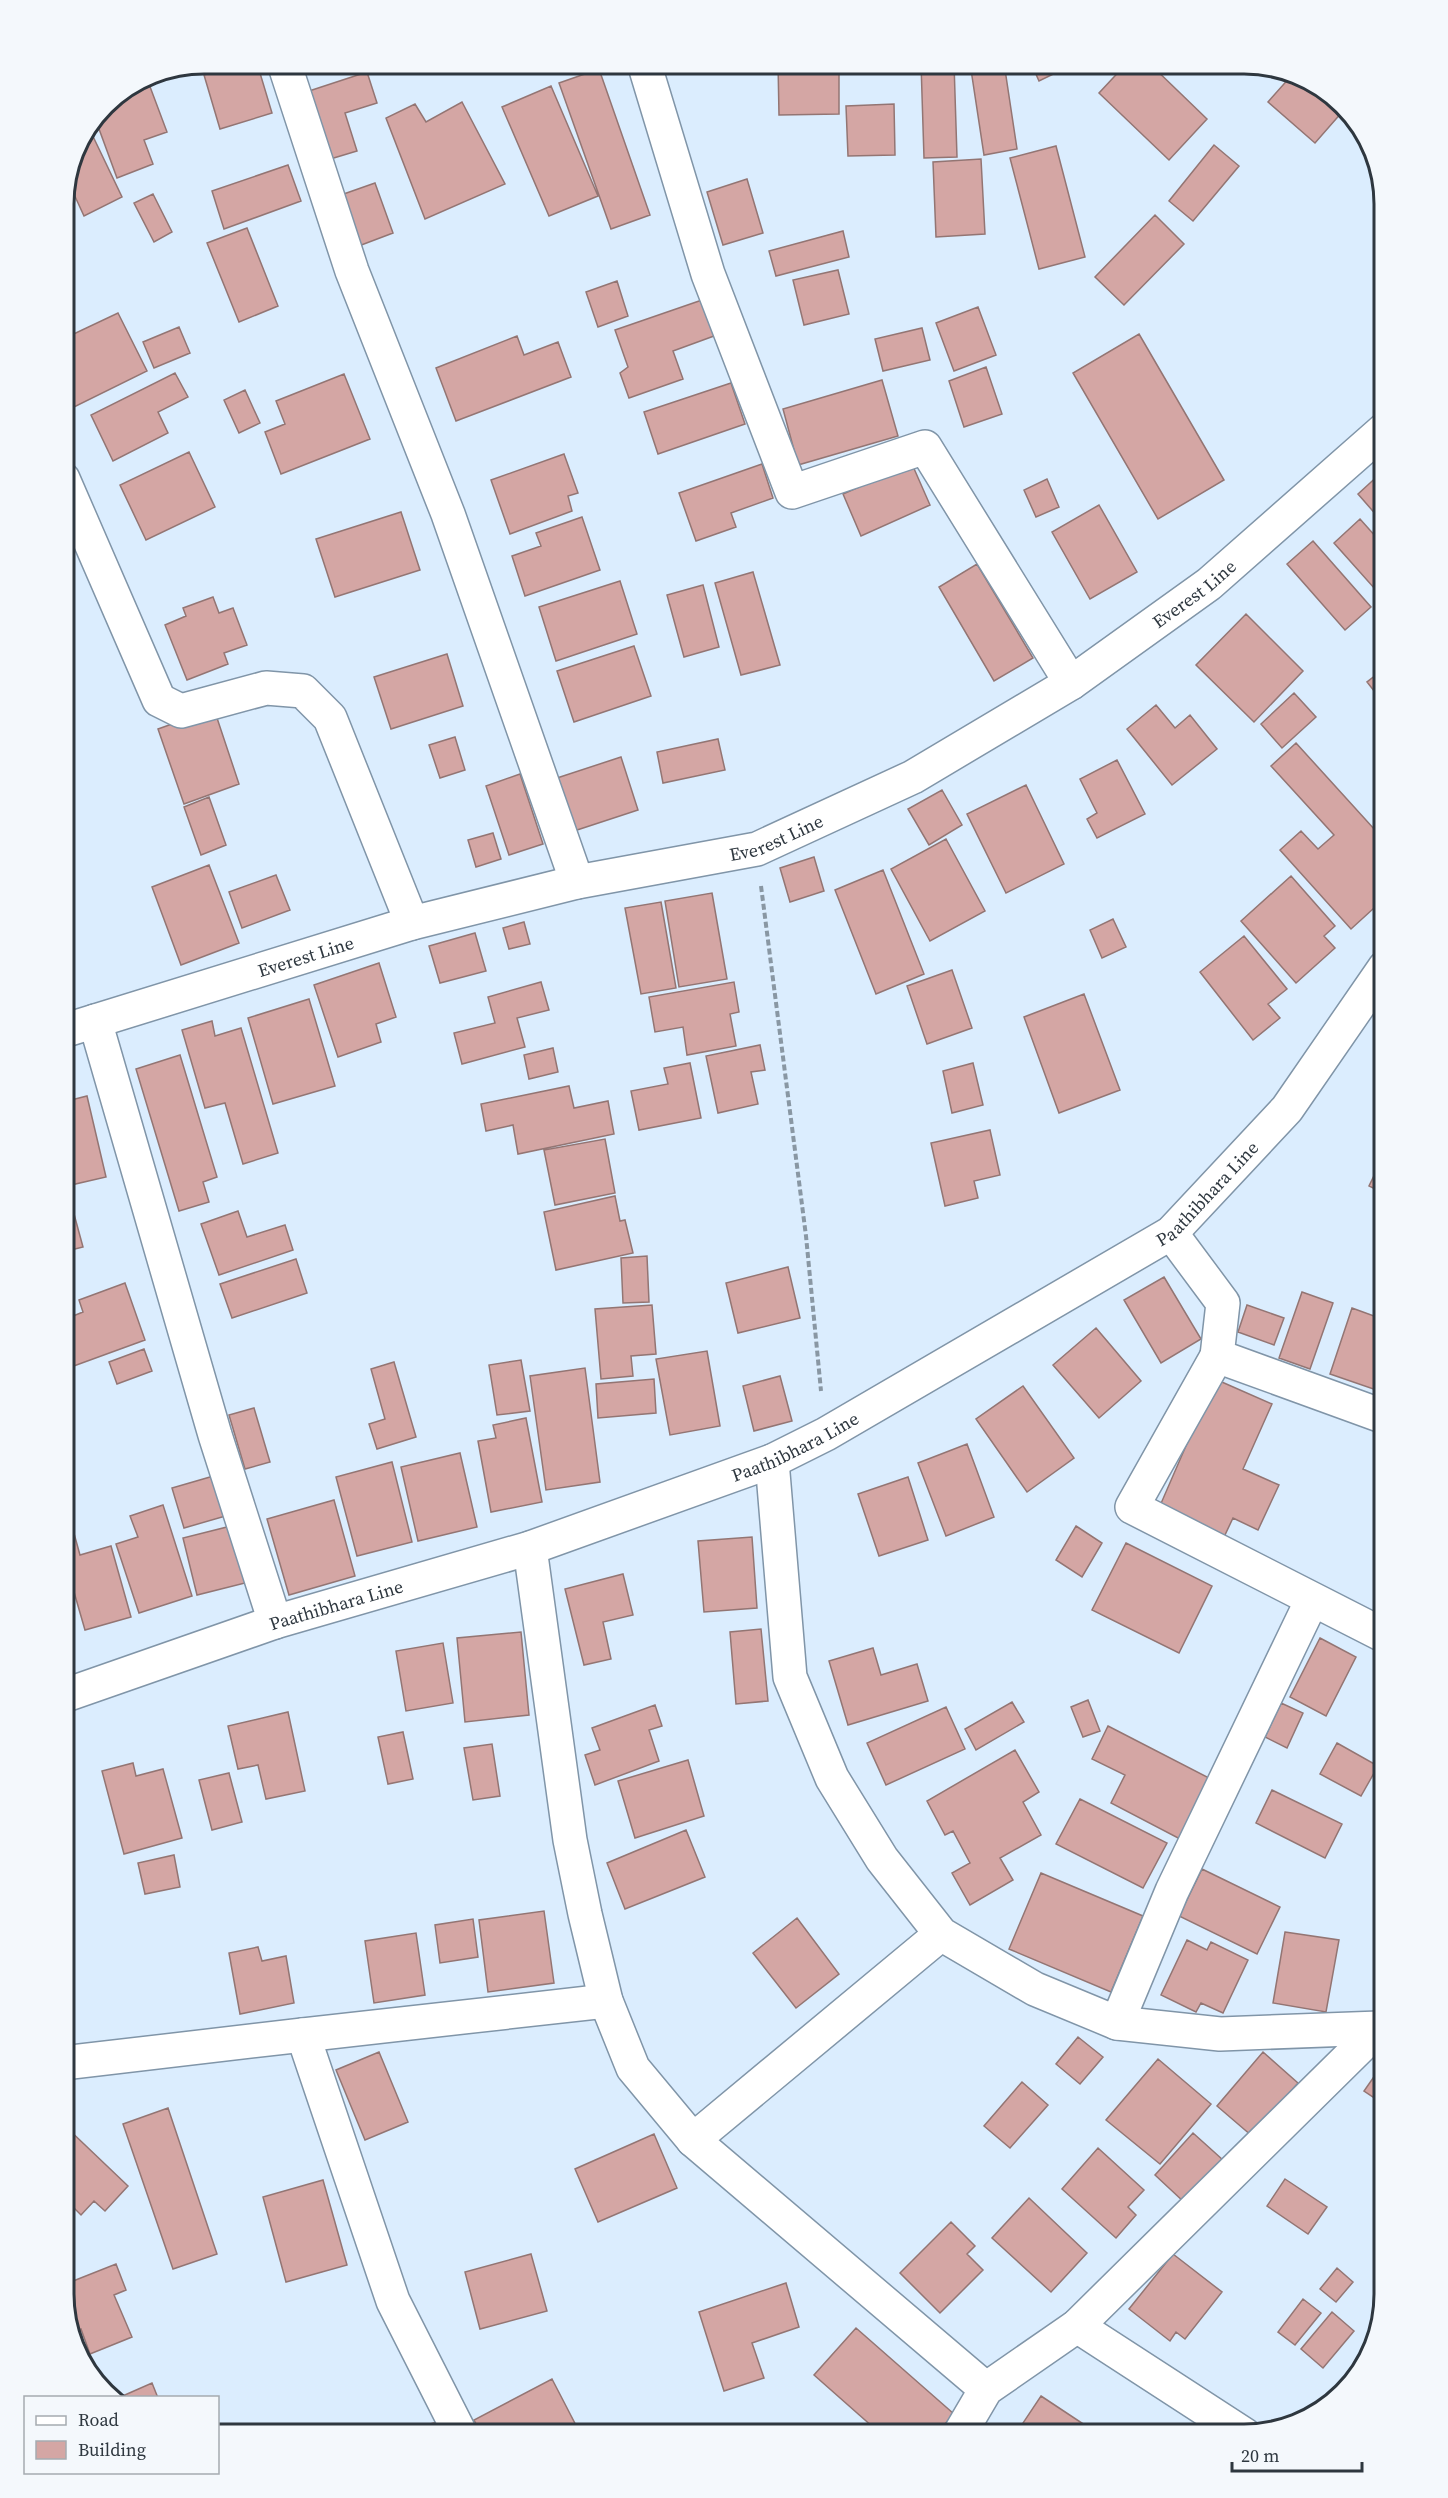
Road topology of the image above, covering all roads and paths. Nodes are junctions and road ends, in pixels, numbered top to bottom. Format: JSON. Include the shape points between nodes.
{"nodes":[{"id":1,"x":288,"y":74,"type":"edge"},
{"id":2,"x":647,"y":74,"type":"edge"},
{"id":3,"x":1374,"y":439,"type":"edge"},
{"id":4,"x":74,"y":503,"type":"edge"},
{"id":5,"x":1071,"y":683,"type":"junction"},
{"id":6,"x":757,"y":849,"type":"junction"},
{"id":7,"x":577,"y":882,"type":"junction"},
{"id":8,"x":412,"y":923,"type":"junction"},
{"id":9,"x":1374,"y":983,"type":"edge"},
{"id":10,"x":95,"y":1021,"type":"junction"},
{"id":11,"x":74,"y":1028,"type":"edge"},
{"id":12,"x":1171,"y":1233,"type":"junction"},
{"id":13,"x":1217,"y":1356,"type":"junction"},
{"id":14,"x":1374,"y":1413,"type":"edge"},
{"id":15,"x":826,"y":1434,"type":"junction"},
{"id":16,"x":772,"y":1461,"type":"junction"},
{"id":17,"x":530,"y":1548,"type":"junction"},
{"id":18,"x":1312,"y":1600,"type":"junction"},
{"id":19,"x":275,"y":1622,"type":"junction"},
{"id":20,"x":1374,"y":1631,"type":"edge"},
{"id":21,"x":74,"y":1692,"type":"edge"},
{"id":22,"x":941,"y":1934,"type":"junction"},
{"id":23,"x":606,"y":2001,"type":"junction"},
{"id":24,"x":1117,"y":2023,"type":"junction"},
{"id":25,"x":1374,"y":2027,"type":"edge"},
{"id":26,"x":303,"y":2035,"type":"junction"},
{"id":27,"x":1374,"y":2035,"type":"edge"},
{"id":28,"x":74,"y":2062,"type":"edge"},
{"id":29,"x":693,"y":2140,"type":"junction"},
{"id":30,"x":1077,"y":2326,"type":"junction"},
{"id":31,"x":987,"y":2389,"type":"junction"},
{"id":32,"x":455,"y":2424,"type":"edge"},
{"id":33,"x":966,"y":2424,"type":"edge"},
{"id":34,"x":1228,"y":2424,"type":"edge"}],
"edges":[{"from":1,"to":7,"type":"street","via":[[352,271],[448,514]]},
{"from":2,"to":5,"type":"street","via":[[708,274],[792,492],[925,447]]},
{"from":3,"to":5,"type":"street","name":"Everest Line","via":[[1209,584]]},
{"from":4,"to":8,"type":"street","via":[[159,700],[181,711],[275,688],[303,692],[330,718]]},
{"from":5,"to":6,"type":"street","name":"Everest Line","via":[[913,777]]},
{"from":6,"to":7,"type":"street","name":"Everest Line"},
{"from":6,"to":15,"type":"path","via":[[806,1236]]},
{"from":7,"to":8,"type":"street","name":"Everest Line"},
{"from":8,"to":10,"type":"street","name":"Everest Line"},
{"from":9,"to":12,"type":"street","name":"Paathibhara Line","via":[[1287,1109]]},
{"from":10,"to":11,"type":"street","name":"Everest Line"},
{"from":10,"to":19,"type":"street","via":[[215,1435]]},
{"from":12,"to":13,"type":"street","via":[[1223,1303]]},
{"from":12,"to":15,"type":"street","name":"Paathibhara Line"},
{"from":13,"to":14,"type":"street"},
{"from":13,"to":18,"type":"street","via":[[1132,1507]]},
{"from":15,"to":16,"type":"street","name":"Paathibhara Line"},
{"from":16,"to":17,"type":"street","name":"Paathibhara Line"},
{"from":16,"to":22,"type":"street","via":[[790,1677],[832,1778],[882,1859]]},
{"from":17,"to":19,"type":"street","name":"Paathibhara Line"},
{"from":17,"to":23,"type":"street","via":[[570,1840]]},
{"from":18,"to":20,"type":"street"},
{"from":18,"to":24,"type":"street","via":[[1172,1891]]},
{"from":19,"to":21,"type":"street","name":"Paathibhara Line"},
{"from":22,"to":24,"type":"street","via":[[1035,1989]]},
{"from":22,"to":29,"type":"street"},
{"from":23,"to":26,"type":"street"},
{"from":23,"to":29,"type":"street","via":[[633,2068]]},
{"from":24,"to":25,"type":"street","via":[[1220,2034]]},
{"from":26,"to":28,"type":"street"},
{"from":26,"to":32,"type":"street","via":[[393,2301]]},
{"from":27,"to":30,"type":"street"},
{"from":29,"to":31,"type":"street"},
{"from":30,"to":31,"type":"street"},
{"from":30,"to":34,"type":"street"},
{"from":31,"to":33,"type":"street"}]}
